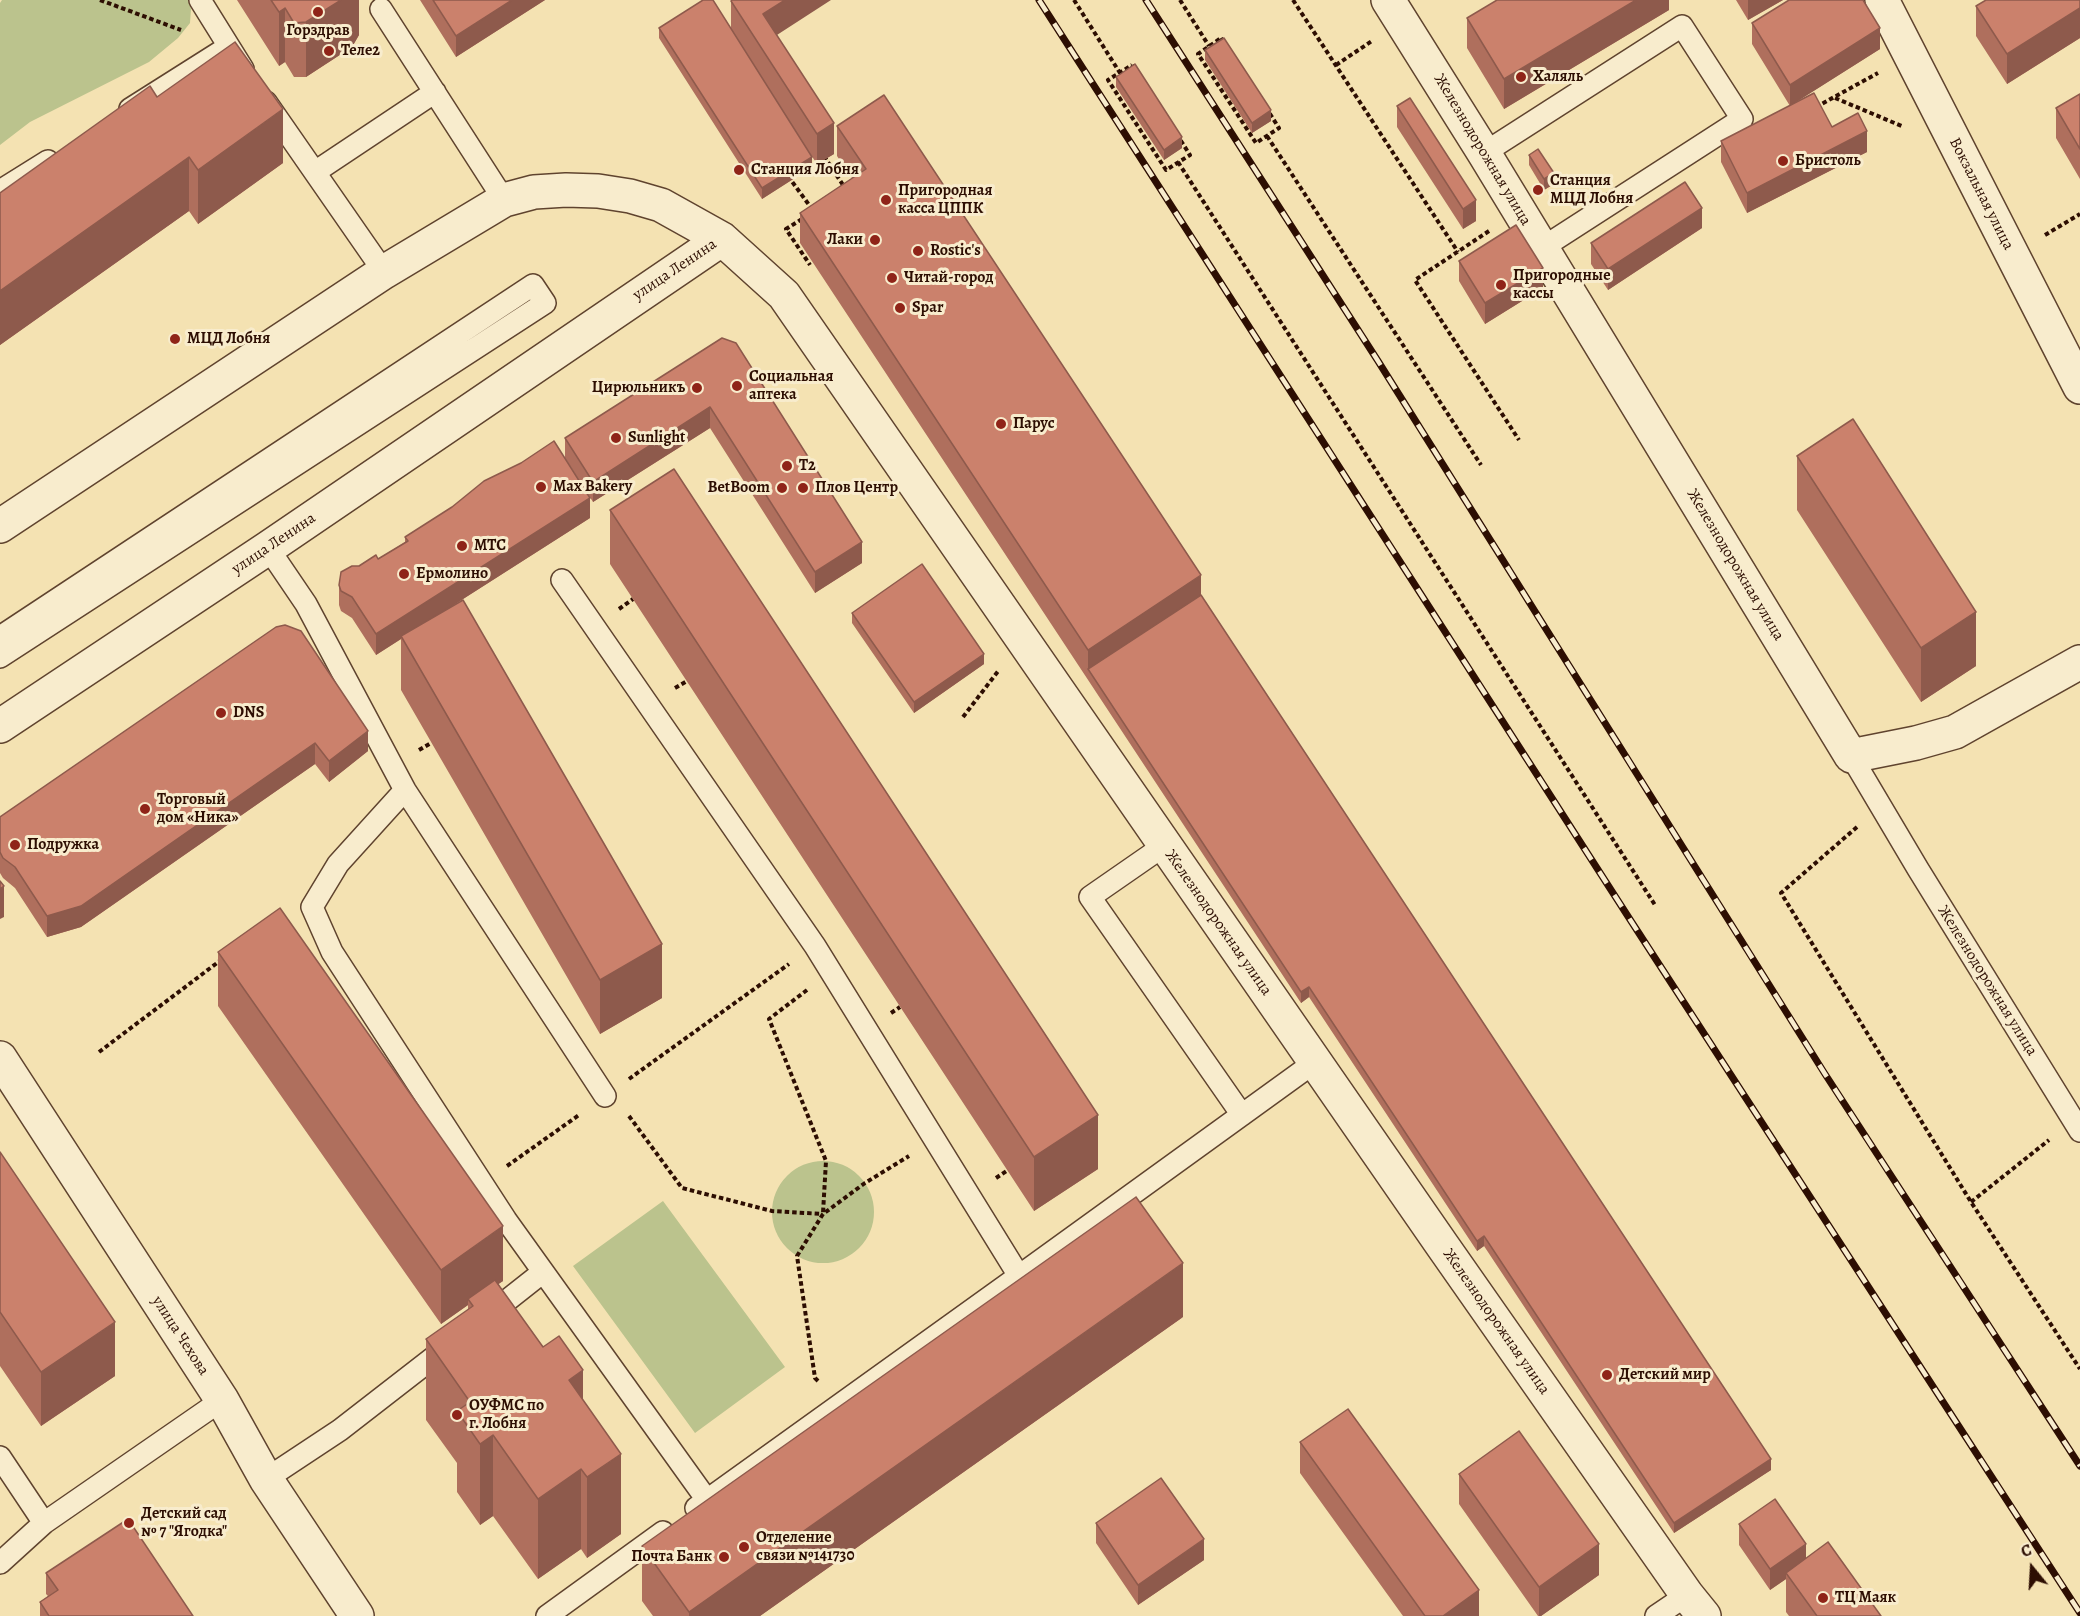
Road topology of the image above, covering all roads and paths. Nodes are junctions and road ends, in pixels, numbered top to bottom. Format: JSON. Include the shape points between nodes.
{"nodes":[{"id":1,"x":100,"y":0,"type":"edge"},
{"id":2,"x":200,"y":0,"type":"edge"},
{"id":3,"x":1074,"y":0,"type":"edge"},
{"id":4,"x":1180,"y":0,"type":"edge"},
{"id":5,"x":1293,"y":0,"type":"edge"},
{"id":6,"x":1388,"y":0,"type":"edge"},
{"id":7,"x":1882,"y":0,"type":"edge"},
{"id":8,"x":381,"y":9,"type":"dead end"},
{"id":9,"x":228,"y":46,"type":"junction"},
{"id":10,"x":1209,"y":46,"type":"junction"},
{"id":11,"x":1910,"y":55,"type":"junction"},
{"id":12,"x":1120,"y":73,"type":"junction"},
{"id":13,"x":435,"y":92,"type":"junction"},
{"id":14,"x":1836,"y":98,"type":"junction"},
{"id":15,"x":1815,"y":108,"type":"edge"},
{"id":16,"x":109,"y":122,"type":"edge"},
{"id":17,"x":1908,"y":129,"type":"dead end"},
{"id":18,"x":1267,"y":136,"type":"junction"},
{"id":19,"x":69,"y":147,"type":"edge"},
{"id":20,"x":820,"y":150,"type":"edge"},
{"id":21,"x":1485,"y":153,"type":"junction"},
{"id":22,"x":1178,"y":162,"type":"junction"},
{"id":23,"x":782,"y":169,"type":"edge"},
{"id":24,"x":315,"y":172,"type":"junction"},
{"id":25,"x":0,"y":191,"type":"edge"},
{"id":26,"x":838,"y":196,"type":"edge"},
{"id":27,"x":504,"y":200,"type":"junction"},
{"id":28,"x":822,"y":206,"type":"edge"},
{"id":29,"x":805,"y":217,"type":"edge"},
{"id":30,"x":722,"y":239,"type":"junction"},
{"id":31,"x":1542,"y":248,"type":"junction"},
{"id":32,"x":1458,"y":252,"type":"dead end"},
{"id":33,"x":806,"y":258,"type":"dead end"},
{"id":34,"x":1446,"y":260,"type":"dead end"},
{"id":35,"x":384,"y":272,"type":"junction"},
{"id":36,"x":2080,"y":387,"type":"edge"},
{"id":37,"x":1519,"y":440,"type":"dead end"},
{"id":38,"x":1481,"y":465,"type":"dead end"},
{"id":39,"x":0,"y":526,"type":"edge"},
{"id":40,"x":268,"y":548,"type":"junction"},
{"id":41,"x":562,"y":580,"type":"dead end"},
{"id":42,"x":0,"y":637,"type":"edge"},
{"id":43,"x":0,"y":657,"type":"edge"},
{"id":44,"x":2080,"y":662,"type":"edge"},
{"id":45,"x":1001,"y":667,"type":"dead end"},
{"id":46,"x":963,"y":717,"type":"dead end"},
{"id":47,"x":0,"y":726,"type":"edge"},
{"id":48,"x":1851,"y":756,"type":"junction"},
{"id":49,"x":405,"y":790,"type":"junction"},
{"id":50,"x":1880,"y":806,"type":"junction"},
{"id":51,"x":1164,"y":845,"type":"junction"},
{"id":52,"x":1655,"y":905,"type":"dead end"},
{"id":53,"x":815,"y":946,"type":"junction"},
{"id":54,"x":226,"y":956,"type":"edge"},
{"id":55,"x":831,"y":972,"type":"junction"},
{"id":56,"x":99,"y":1052,"type":"dead end"},
{"id":57,"x":0,"y":1058,"type":"edge"},
{"id":58,"x":1315,"y":1062,"type":"junction"},
{"id":59,"x":608,"y":1094,"type":"junction"},
{"id":60,"x":1242,"y":1115,"type":"junction"},
{"id":61,"x":2077,"y":1126,"type":"edge"},
{"id":62,"x":935,"y":1140,"type":"junction"},
{"id":63,"x":482,"y":1184,"type":"junction"},
{"id":64,"x":1971,"y":1202,"type":"junction"},
{"id":65,"x":823,"y":1214,"type":"junction"},
{"id":66,"x":543,"y":1272,"type":"junction"},
{"id":67,"x":1019,"y":1275,"type":"junction"},
{"id":68,"x":2080,"y":1369,"type":"edge"},
{"id":69,"x":222,"y":1400,"type":"junction"},
{"id":70,"x":837,"y":1407,"type":"junction"},
{"id":71,"x":0,"y":1458,"type":"edge"},
{"id":72,"x":266,"y":1479,"type":"junction"},
{"id":73,"x":707,"y":1500,"type":"junction"},
{"id":74,"x":44,"y":1523,"type":"junction"},
{"id":75,"x":0,"y":1563,"type":"edge"},
{"id":76,"x":1695,"y":1606,"type":"edge"},
{"id":77,"x":357,"y":1616,"type":"edge"},
{"id":78,"x":547,"y":1616,"type":"edge"},
{"id":79,"x":1656,"y":1616,"type":"edge"}],
"edges":[{"from":1,"to":9,"type":"path"},
{"from":2,"to":9,"type":"lane"},
{"from":3,"to":12,"type":"path"},
{"from":4,"to":10,"type":"path"},
{"from":5,"to":32,"type":"path"},
{"from":6,"to":21,"type":"street","name":"Железнодорожная улица"},
{"from":7,"to":11,"type":"street","name":"Вокзальная улица"},
{"from":8,"to":13,"type":"lane"},
{"from":9,"to":16,"type":"lane"},
{"from":9,"to":24,"type":"lane"},
{"from":10,"to":18,"type":"path","via":[[1198,54],[1256,143]]},
{"from":10,"to":18,"type":"path","via":[[1221,38],[1279,128]]},
{"from":11,"to":14,"type":"path"},
{"from":11,"to":36,"type":"street","name":"Вокзальная улица"},
{"from":12,"to":22,"type":"path","via":[[1108,80],[1166,170]]},
{"from":12,"to":22,"type":"path","via":[[1132,65],[1190,155]]},
{"from":13,"to":24,"type":"lane"},
{"from":13,"to":27,"type":"lane"},
{"from":14,"to":15,"type":"path"},
{"from":14,"to":17,"type":"path"},
{"from":18,"to":38,"type":"path"},
{"from":19,"to":25,"type":"lane"},
{"from":20,"to":26,"type":"path","via":[[846,190]]},
{"from":21,"to":31,"type":"street","name":"Железнодорожная улица"},
{"from":21,"to":31,"type":"lane","via":[[1682,26],[1742,119]]},
{"from":22,"to":52,"type":"path"},
{"from":23,"to":28,"type":"path","via":[[814,211]]},
{"from":24,"to":35,"type":"lane"},
{"from":27,"to":30,"type":"street","name":"улица Ленина","via":[[566,189],[630,196],[661,205]]},
{"from":27,"to":35,"type":"street","name":"улица Ленина"},
{"from":29,"to":33,"type":"path","via":[[786,229]]},
{"from":30,"to":40,"type":"street","name":"улица Ленина"},
{"from":30,"to":51,"type":"street","name":"Железнодорожная улица","via":[[784,295]]},
{"from":31,"to":48,"type":"street","name":"Железнодорожная улица"},
{"from":34,"to":37,"type":"path","via":[[1415,280]]},
{"from":35,"to":39,"type":"street","name":"улица Ленина"},
{"from":40,"to":47,"type":"street","name":"улица Ленина"},
{"from":40,"to":49,"type":"lane","via":[[306,604]]},
{"from":41,"to":53,"type":"lane"},
{"from":42,"to":43,"type":"lane","via":[[533,285],[545,303]]},
{"from":44,"to":48,"type":"street","via":[[1955,732]]},
{"from":45,"to":46,"type":"path"},
{"from":48,"to":50,"type":"lane","name":"Железнодорожная улица"},
{"from":49,"to":59,"type":"lane"},
{"from":49,"to":63,"type":"lane","via":[[338,864],[312,907],[332,952]]},
{"from":50,"to":61,"type":"lane","name":"Железнодорожная улица"},
{"from":50,"to":64,"type":"path","via":[[1781,893]]},
{"from":51,"to":58,"type":"street","name":"Железнодорожная улица"},
{"from":51,"to":60,"type":"lane","via":[[1090,897]]},
{"from":53,"to":55,"type":"lane"},
{"from":53,"to":59,"type":"path"},
{"from":54,"to":56,"type":"path"},
{"from":55,"to":62,"type":"lane"},
{"from":55,"to":65,"type":"path","via":[[769,1019],[826,1161]]},
{"from":57,"to":69,"type":"street","name":"улица Чехова"},
{"from":58,"to":60,"type":"lane"},
{"from":58,"to":76,"type":"street","name":"Железнодорожная улица"},
{"from":59,"to":63,"type":"path"},
{"from":59,"to":65,"type":"path","via":[[682,1188],[772,1211]]},
{"from":60,"to":67,"type":"lane"},
{"from":61,"to":64,"type":"path"},
{"from":62,"to":65,"type":"path"},
{"from":62,"to":67,"type":"lane"},
{"from":63,"to":66,"type":"lane"},
{"from":64,"to":68,"type":"path"},
{"from":65,"to":70,"type":"path","via":[[797,1256],[815,1378]]},
{"from":66,"to":72,"type":"lane","via":[[340,1430]]},
{"from":66,"to":73,"type":"lane"},
{"from":67,"to":70,"type":"lane"},
{"from":69,"to":72,"type":"street","name":"улица Чехова"},
{"from":69,"to":74,"type":"lane"},
{"from":70,"to":73,"type":"lane"},
{"from":71,"to":74,"type":"lane"},
{"from":72,"to":77,"type":"street","name":"улица Чехова"},
{"from":73,"to":78,"type":"lane"},
{"from":74,"to":75,"type":"lane"},
{"from":76,"to":79,"type":"lane"}]}
